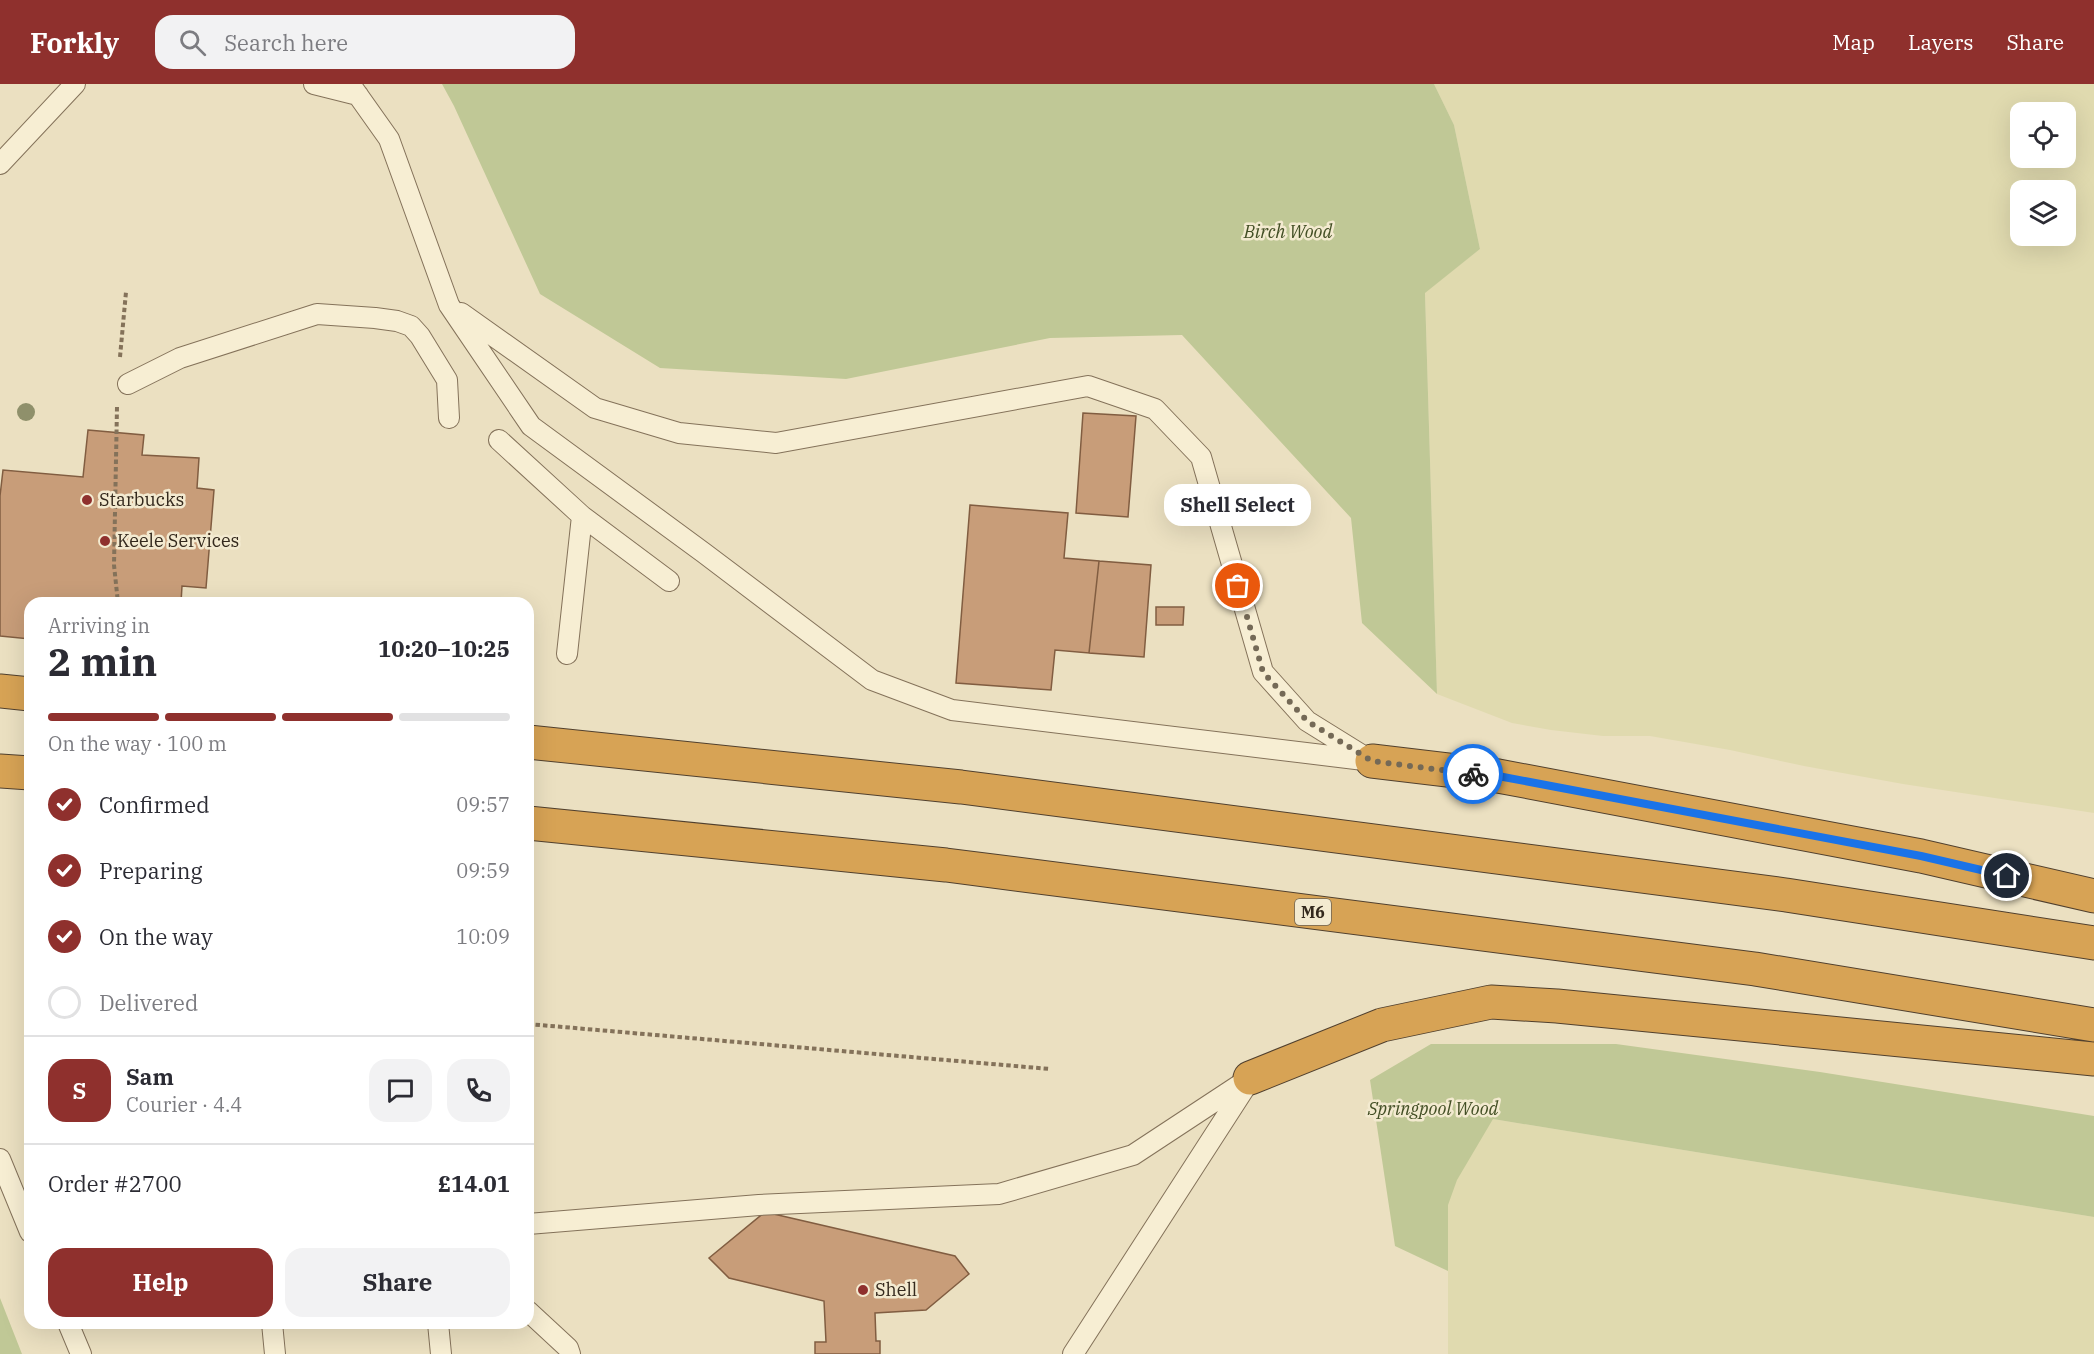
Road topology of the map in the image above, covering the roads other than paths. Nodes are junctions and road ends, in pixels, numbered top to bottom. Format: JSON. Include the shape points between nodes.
{"nodes":[{"id":1,"x":75,"y":84,"type":"edge"},
{"id":2,"x":314,"y":84,"type":"edge"},
{"id":3,"x":354,"y":90,"type":"edge"},
{"id":4,"x":0,"y":164,"type":"edge"},
{"id":5,"x":449,"y":304,"type":"junction"},
{"id":6,"x":128,"y":384,"type":"dead end"},
{"id":7,"x":449,"y":418,"type":"dead end"},
{"id":8,"x":500,"y":440,"type":"dead end"},
{"id":9,"x":582,"y":516,"type":"junction"},
{"id":10,"x":669,"y":581,"type":"dead end"},
{"id":11,"x":567,"y":654,"type":"dead end"},
{"id":12,"x":0,"y":691,"type":"edge"},
{"id":13,"x":24,"y":693,"type":"edge"},
{"id":14,"x":534,"y":743,"type":"edge"},
{"id":15,"x":1372,"y":761,"type":"junction"},
{"id":16,"x":0,"y":771,"type":"edge"},
{"id":17,"x":24,"y":773,"type":"edge"},
{"id":18,"x":534,"y":824,"type":"edge"},
{"id":19,"x":2094,"y":896,"type":"edge"},
{"id":20,"x":2094,"y":943,"type":"edge"},
{"id":21,"x":2094,"y":1025,"type":"edge"},
{"id":22,"x":2094,"y":1059,"type":"edge"},
{"id":23,"x":1250,"y":1078,"type":"junction"},
{"id":24,"x":0,"y":1159,"type":"edge"},
{"id":25,"x":0,"y":1202,"type":"edge"},
{"id":26,"x":24,"y":1209,"type":"edge"},
{"id":27,"x":24,"y":1212,"type":"edge"},
{"id":28,"x":534,"y":1224,"type":"edge"},
{"id":29,"x":534,"y":1317,"type":"edge"},
{"id":30,"x":71,"y":1329,"type":"edge"},
{"id":31,"x":273,"y":1329,"type":"edge"},
{"id":32,"x":439,"y":1329,"type":"edge"},
{"id":33,"x":81,"y":1354,"type":"edge"},
{"id":34,"x":275,"y":1354,"type":"edge"},
{"id":35,"x":441,"y":1354,"type":"edge"},
{"id":36,"x":570,"y":1354,"type":"edge"},
{"id":37,"x":1073,"y":1354,"type":"edge"}],
"edges":[{"from":1,"to":4,"type":"lane"},
{"from":2,"to":3,"type":"lane"},
{"from":3,"to":5,"type":"lane","via":[[389,139]]},
{"from":5,"to":15,"type":"lane","via":[[531,426],[872,680],[952,710]]},
{"from":5,"to":15,"type":"lane","via":[[595,408],[679,433],[777,443],[1088,386],[1155,410],[1202,457],[1263,672],[1307,721]]},
{"from":6,"to":7,"type":"lane","via":[[180,358],[317,314],[397,321],[411,326],[420,336],[447,380]]},
{"from":8,"to":9,"type":"lane"},
{"from":9,"to":10,"type":"lane"},
{"from":9,"to":11,"type":"lane"},
{"from":12,"to":13,"type":"highway"},
{"from":14,"to":20,"type":"highway","via":[[996,792],[1774,893]]},
{"from":15,"to":19,"type":"highway","via":[[1498,776],[1921,856]]},
{"from":16,"to":17,"type":"highway"},
{"from":18,"to":21,"type":"highway","number":"M6","via":[[970,868],[1755,969]]},
{"from":22,"to":23,"type":"highway","via":[[1491,1002],[1382,1024]]},
{"from":23,"to":28,"type":"lane","via":[[1133,1155],[999,1194],[759,1205]]},
{"from":23,"to":37,"type":"lane"},
{"from":24,"to":26,"type":"lane"},
{"from":25,"to":27,"type":"lane"},
{"from":29,"to":36,"type":"lane"},
{"from":30,"to":33,"type":"lane"},
{"from":31,"to":34,"type":"lane"},
{"from":32,"to":35,"type":"lane"}]}
